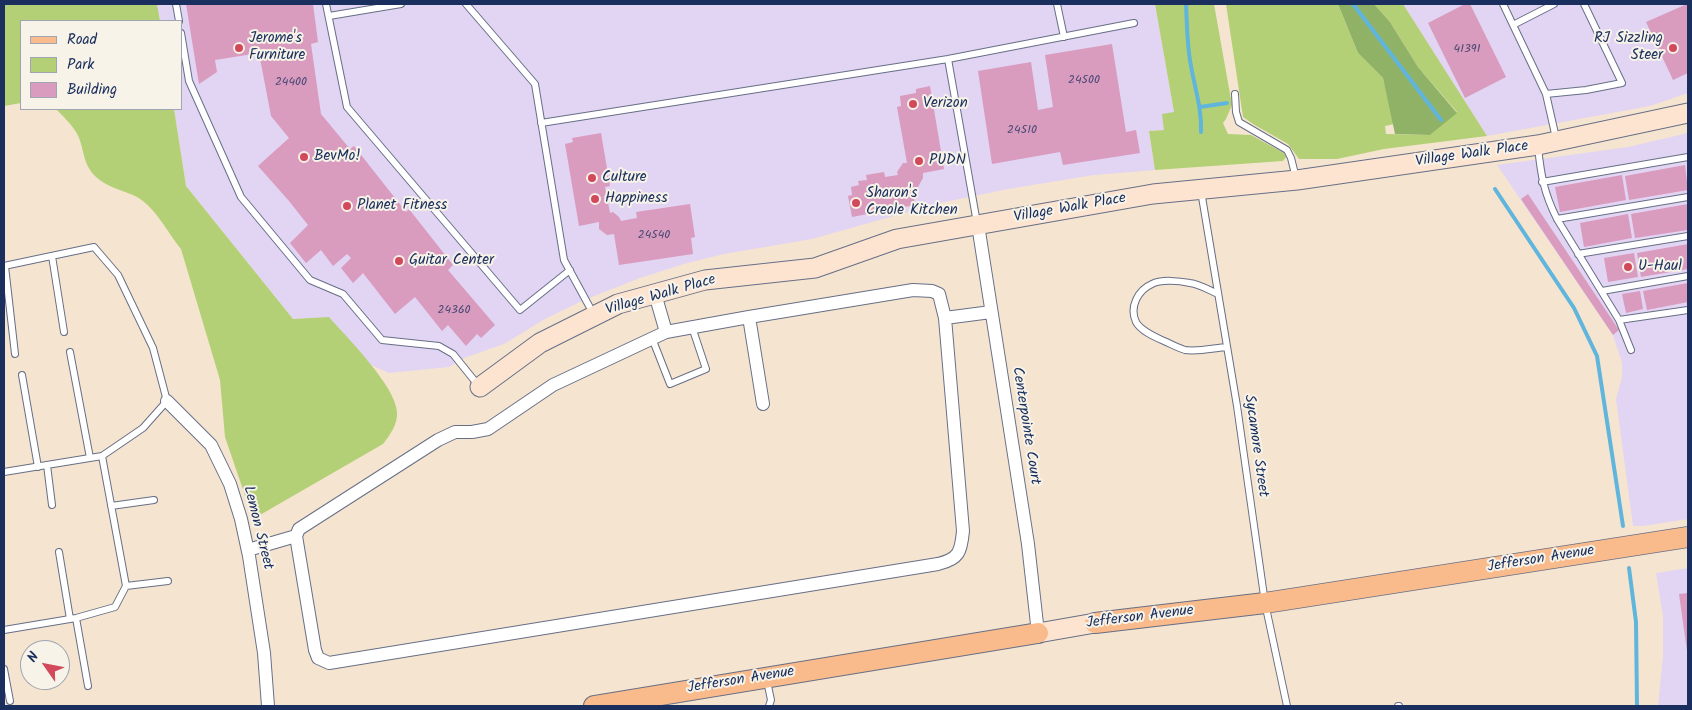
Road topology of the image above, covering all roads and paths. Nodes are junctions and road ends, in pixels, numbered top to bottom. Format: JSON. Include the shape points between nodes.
{"nodes":[{"id":1,"x":176,"y":4,"type":"edge"},
{"id":2,"x":326,"y":4,"type":"edge"},
{"id":3,"x":401,"y":4,"type":"edge"},
{"id":4,"x":466,"y":4,"type":"edge"},
{"id":5,"x":1057,"y":4,"type":"edge"},
{"id":6,"x":1503,"y":4,"type":"edge"},
{"id":7,"x":1554,"y":4,"type":"edge"},
{"id":8,"x":1584,"y":4,"type":"edge"},
{"id":9,"x":329,"y":16,"type":"junction"},
{"id":10,"x":179,"y":20,"type":"edge"},
{"id":11,"x":1134,"y":23,"type":"dead end"},
{"id":12,"x":1513,"y":24,"type":"junction"},
{"id":13,"x":1064,"y":37,"type":"junction"},
{"id":14,"x":182,"y":38,"type":"edge"},
{"id":15,"x":948,"y":59,"type":"junction"},
{"id":16,"x":1235,"y":94,"type":"dead end"},
{"id":17,"x":1546,"y":94,"type":"junction"},
{"id":18,"x":1688,"y":113,"type":"edge"},
{"id":19,"x":541,"y":123,"type":"junction"},
{"id":20,"x":1547,"y":143,"type":"junction"},
{"id":21,"x":1688,"y":157,"type":"edge"},
{"id":22,"x":1297,"y":180,"type":"junction"},
{"id":23,"x":1542,"y":182,"type":"junction"},
{"id":24,"x":1201,"y":189,"type":"junction"},
{"id":25,"x":1688,"y":197,"type":"edge"},
{"id":26,"x":1557,"y":219,"type":"junction"},
{"id":27,"x":978,"y":225,"type":"junction"},
{"id":28,"x":1688,"y":236,"type":"edge"},
{"id":29,"x":1578,"y":254,"type":"junction"},
{"id":30,"x":52,"y":256,"type":"junction"},
{"id":31,"x":4,"y":266,"type":"edge"},
{"id":32,"x":570,"y":270,"type":"junction"},
{"id":33,"x":1688,"y":276,"type":"edge"},
{"id":34,"x":1602,"y":291,"type":"junction"},
{"id":35,"x":655,"y":294,"type":"junction"},
{"id":36,"x":1218,"y":294,"type":"junction"},
{"id":37,"x":1688,"y":310,"type":"edge"},
{"id":38,"x":991,"y":312,"type":"junction"},
{"id":39,"x":594,"y":316,"type":"junction"},
{"id":40,"x":749,"y":317,"type":"junction"},
{"id":41,"x":945,"y":318,"type":"junction"},
{"id":42,"x":1619,"y":320,"type":"junction"},
{"id":43,"x":692,"y":326,"type":"junction"},
{"id":44,"x":64,"y":332,"type":"dead end"},
{"id":45,"x":666,"y":332,"type":"junction"},
{"id":46,"x":652,"y":338,"type":"junction"},
{"id":47,"x":1227,"y":347,"type":"junction"},
{"id":48,"x":1631,"y":350,"type":"dead end"},
{"id":49,"x":70,"y":352,"type":"dead end"},
{"id":50,"x":16,"y":354,"type":"dead end"},
{"id":51,"x":22,"y":375,"type":"dead end"},
{"id":52,"x":480,"y":387,"type":"joint"},
{"id":53,"x":167,"y":401,"type":"junction"},
{"id":54,"x":763,"y":404,"type":"dead end"},
{"id":55,"x":102,"y":456,"type":"junction"},
{"id":56,"x":90,"y":458,"type":"junction"},
{"id":57,"x":47,"y":465,"type":"junction"},
{"id":58,"x":38,"y":466,"type":"junction"},
{"id":59,"x":4,"y":472,"type":"edge"},
{"id":60,"x":154,"y":500,"type":"dead end"},
{"id":61,"x":52,"y":505,"type":"dead end"},
{"id":62,"x":111,"y":506,"type":"junction"},
{"id":63,"x":296,"y":536,"type":"junction"},
{"id":64,"x":1688,"y":537,"type":"edge"},
{"id":65,"x":248,"y":550,"type":"junction"},
{"id":66,"x":59,"y":552,"type":"dead end"},
{"id":67,"x":168,"y":581,"type":"dead end"},
{"id":68,"x":126,"y":586,"type":"junction"},
{"id":69,"x":1266,"y":602,"type":"junction"},
{"id":70,"x":73,"y":618,"type":"junction"},
{"id":71,"x":1095,"y":622,"type":"joint"},
{"id":72,"x":4,"y":630,"type":"edge"},
{"id":73,"x":1038,"y":633,"type":"junction"},
{"id":74,"x":4,"y":669,"type":"edge"},
{"id":75,"x":766,"y":677,"type":"junction"},
{"id":76,"x":88,"y":686,"type":"dead end"},
{"id":77,"x":681,"y":699,"type":"edge"},
{"id":78,"x":10,"y":701,"type":"dead end"},
{"id":79,"x":268,"y":706,"type":"edge"},
{"id":80,"x":594,"y":706,"type":"edge"},
{"id":81,"x":770,"y":706,"type":"edge"},
{"id":82,"x":1287,"y":706,"type":"edge"}],
"edges":[{"from":1,"to":10,"type":"lane"},
{"from":2,"to":9,"type":"lane"},
{"from":3,"to":9,"type":"lane"},
{"from":4,"to":19,"type":"lane","via":[[535,84]]},
{"from":5,"to":13,"type":"lane"},
{"from":6,"to":12,"type":"lane"},
{"from":7,"to":12,"type":"lane"},
{"from":8,"to":17,"type":"lane","via":[[1622,83]]},
{"from":9,"to":32,"type":"lane","via":[[347,107],[520,310]]},
{"from":11,"to":13,"type":"lane"},
{"from":12,"to":17,"type":"lane"},
{"from":13,"to":15,"type":"lane"},
{"from":14,"to":52,"type":"lane","via":[[189,81],[241,197],[310,280],[343,294],[382,340],[440,346],[453,354]]},
{"from":15,"to":19,"type":"lane"},
{"from":15,"to":27,"type":"lane"},
{"from":16,"to":22,"type":"lane","via":[[1239,122],[1287,150]]},
{"from":17,"to":20,"type":"lane"},
{"from":18,"to":20,"type":"street","name":"Village Walk Place"},
{"from":19,"to":32,"type":"lane","via":[[564,260]]},
{"from":20,"to":22,"type":"street","name":"Village Walk Place"},
{"from":20,"to":23,"type":"lane"},
{"from":21,"to":23,"type":"lane"},
{"from":22,"to":24,"type":"street","name":"Village Walk Place"},
{"from":23,"to":26,"type":"lane"},
{"from":24,"to":27,"type":"street","name":"Village Walk Place","via":[[1153,194]]},
{"from":24,"to":36,"type":"lane","name":"Sycamore Street"},
{"from":25,"to":26,"type":"lane"},
{"from":26,"to":29,"type":"lane"},
{"from":27,"to":35,"type":"street","name":"Village Walk Place","via":[[897,239],[814,268],[705,280]]},
{"from":27,"to":38,"type":"street","name":"Centerpointe Court"},
{"from":28,"to":29,"type":"lane"},
{"from":29,"to":34,"type":"lane"},
{"from":30,"to":31,"type":"lane"},
{"from":30,"to":44,"type":"lane"},
{"from":30,"to":53,"type":"lane","via":[[94,247],[118,275],[153,348]]},
{"from":31,"to":50,"type":"lane"},
{"from":32,"to":39,"type":"lane"},
{"from":33,"to":34,"type":"lane"},
{"from":34,"to":42,"type":"lane"},
{"from":35,"to":39,"type":"street","name":"Village Walk Place","via":[[618,304]]},
{"from":35,"to":45,"type":"street"},
{"from":36,"to":47,"type":"lane","name":"Sycamore Street"},
{"from":36,"to":47,"type":"lane","via":[[1191,282],[1153,283],[1135,300],[1133,313],[1136,323],[1142,328],[1179,348]]},
{"from":37,"to":42,"type":"lane"},
{"from":38,"to":41,"type":"street"},
{"from":38,"to":73,"type":"street","name":"Centerpointe Court","via":[[1028,544]]},
{"from":39,"to":52,"type":"street","name":"Village Walk Place","via":[[540,343]]},
{"from":40,"to":41,"type":"street","via":[[913,290],[939,294]]},
{"from":40,"to":43,"type":"street"},
{"from":40,"to":54,"type":"street"},
{"from":41,"to":63,"type":"street","via":[[963,531],[962,545],[952,561],[329,663],[318,658],[315,650]]},
{"from":42,"to":48,"type":"lane"},
{"from":43,"to":45,"type":"street"},
{"from":43,"to":46,"type":"lane","via":[[706,369],[670,384]]},
{"from":45,"to":46,"type":"street"},
{"from":46,"to":63,"type":"street","via":[[553,385],[488,428],[455,432],[438,440],[299,528]]},
{"from":47,"to":69,"type":"lane","name":"Sycamore Street"},
{"from":49,"to":56,"type":"lane"},
{"from":51,"to":58,"type":"lane"},
{"from":53,"to":55,"type":"lane","via":[[143,428]]},
{"from":53,"to":65,"type":"street","name":"Lemon Street","via":[[211,445],[230,484]]},
{"from":55,"to":56,"type":"lane"},
{"from":55,"to":62,"type":"lane"},
{"from":56,"to":57,"type":"lane"},
{"from":57,"to":58,"type":"lane"},
{"from":57,"to":61,"type":"lane"},
{"from":58,"to":59,"type":"lane"},
{"from":60,"to":62,"type":"lane"},
{"from":62,"to":68,"type":"lane"},
{"from":63,"to":65,"type":"street"},
{"from":64,"to":69,"type":"main road","name":"Jefferson Avenue"},
{"from":65,"to":79,"type":"street","name":"Lemon Street","via":[[264,653]]},
{"from":66,"to":70,"type":"lane"},
{"from":67,"to":68,"type":"lane"},
{"from":68,"to":70,"type":"lane","via":[[115,608]]},
{"from":69,"to":71,"type":"main road","name":"Jefferson Avenue"},
{"from":69,"to":82,"type":"lane","name":"Sycamore Street"},
{"from":70,"to":72,"type":"lane"},
{"from":70,"to":76,"type":"lane"},
{"from":71,"to":73,"type":"street","name":"Jefferson Avenue"},
{"from":73,"to":75,"type":"main road","name":"Jefferson Avenue"},
{"from":74,"to":78,"type":"lane"},
{"from":75,"to":77,"type":"main road","name":"Jefferson Avenue"},
{"from":75,"to":81,"type":"lane"},
{"from":77,"to":80,"type":"main road","name":"Jefferson Avenue"}]}
